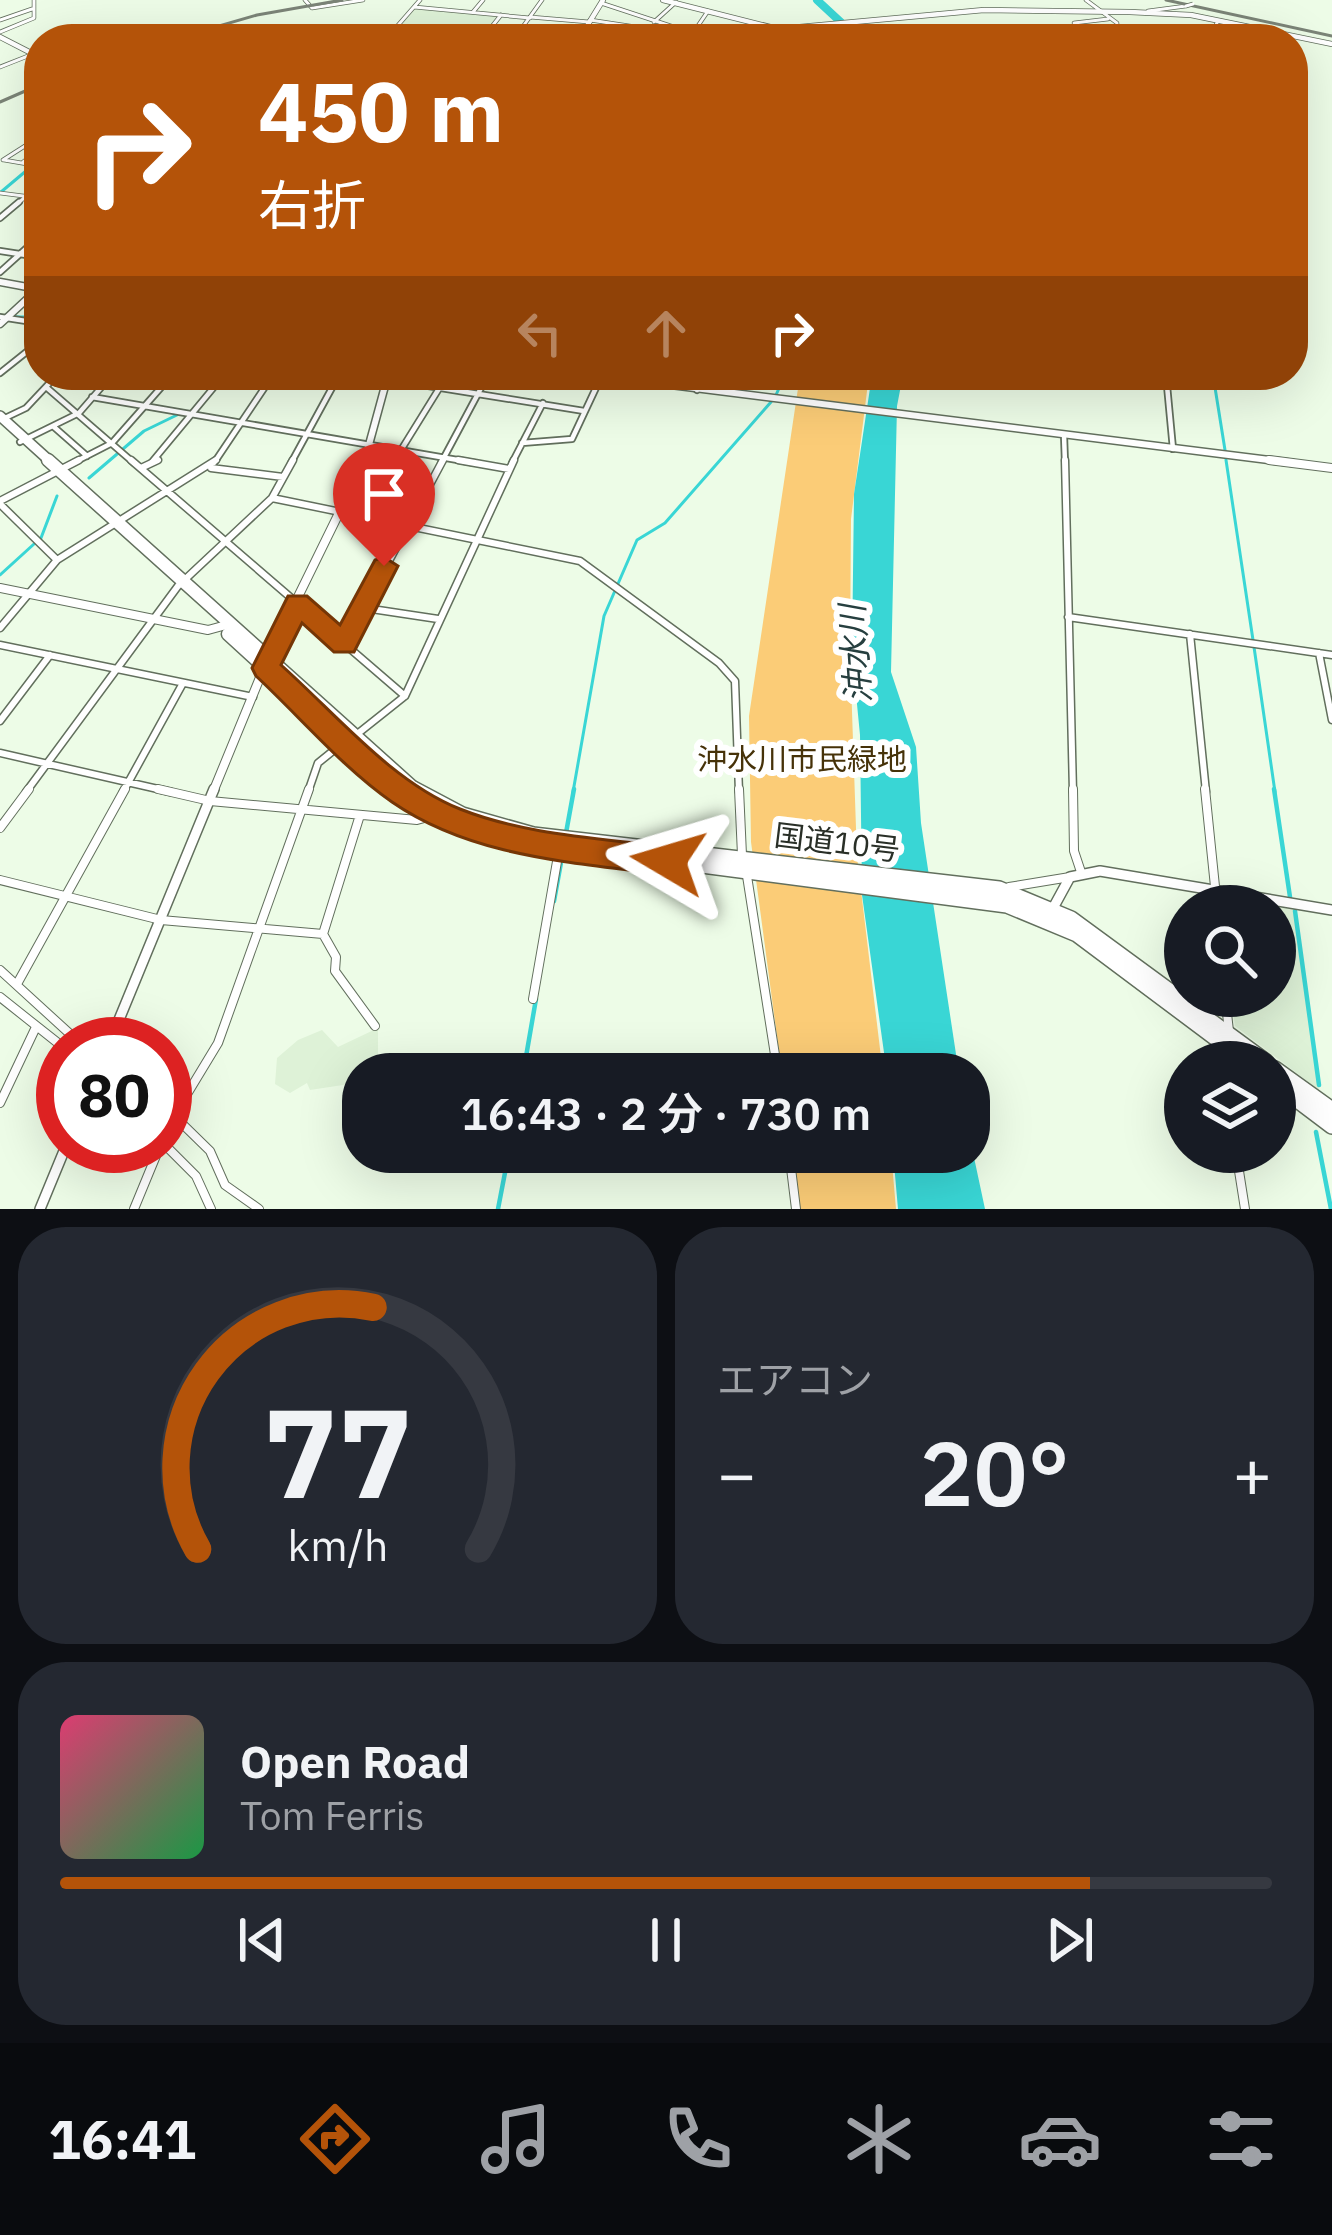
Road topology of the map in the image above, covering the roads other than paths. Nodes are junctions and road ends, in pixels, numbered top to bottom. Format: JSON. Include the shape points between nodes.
{"nodes":[{"id":1,"x":34,"y":0,"type":"edge"},
{"id":2,"x":305,"y":0,"type":"edge"},
{"id":3,"x":363,"y":0,"type":"edge"},
{"id":4,"x":420,"y":0,"type":"edge"},
{"id":5,"x":483,"y":0,"type":"edge"},
{"id":6,"x":542,"y":0,"type":"edge"},
{"id":7,"x":663,"y":0,"type":"edge"},
{"id":8,"x":707,"y":0,"type":"edge"},
{"id":9,"x":1048,"y":0,"type":"edge"},
{"id":10,"x":1086,"y":0,"type":"edge"},
{"id":11,"x":1201,"y":0,"type":"edge"},
{"id":12,"x":602,"y":2,"type":"edge"},
{"id":13,"x":676,"y":2,"type":"edge"},
{"id":14,"x":414,"y":7,"type":"junction"},
{"id":15,"x":695,"y":7,"type":"junction"},
{"id":16,"x":32,"y":9,"type":"junction"},
{"id":17,"x":1051,"y":10,"type":"junction"},
{"id":18,"x":707,"y":11,"type":"junction"},
{"id":19,"x":1102,"y":11,"type":"junction"},
{"id":20,"x":473,"y":12,"type":"junction"},
{"id":21,"x":1130,"y":12,"type":"junction"},
{"id":22,"x":500,"y":15,"type":"junction"},
{"id":23,"x":530,"y":17,"type":"junction"},
{"id":24,"x":1112,"y":19,"type":"junction"},
{"id":25,"x":0,"y":20,"type":"edge"},
{"id":26,"x":590,"y":21,"type":"junction"},
{"id":27,"x":1218,"y":21,"type":"junction"},
{"id":28,"x":654,"y":22,"type":"junction"},
{"id":29,"x":1074,"y":23,"type":"dead end"},
{"id":30,"x":399,"y":24,"type":"edge"},
{"id":31,"x":493,"y":24,"type":"edge"},
{"id":32,"x":525,"y":24,"type":"edge"},
{"id":33,"x":588,"y":24,"type":"edge"},
{"id":34,"x":610,"y":24,"type":"edge"},
{"id":35,"x":659,"y":24,"type":"edge"},
{"id":36,"x":698,"y":24,"type":"edge"},
{"id":37,"x":748,"y":24,"type":"edge"},
{"id":38,"x":846,"y":24,"type":"edge"},
{"id":39,"x":1113,"y":24,"type":"edge"},
{"id":40,"x":1216,"y":24,"type":"edge"},
{"id":41,"x":1233,"y":24,"type":"edge"},
{"id":42,"x":0,"y":35,"type":"edge"},
{"id":43,"x":2,"y":160,"type":"edge"},
{"id":44,"x":24,"y":161,"type":"edge"},
{"id":45,"x":21,"y":163,"type":"junction"},
{"id":46,"x":24,"y":163,"type":"edge"},
{"id":47,"x":24,"y":198,"type":"edge"},
{"id":48,"x":0,"y":218,"type":"edge"},
{"id":49,"x":24,"y":250,"type":"edge"},
{"id":50,"x":0,"y":251,"type":"edge"},
{"id":51,"x":20,"y":254,"type":"junction"},
{"id":52,"x":24,"y":255,"type":"edge"},
{"id":53,"x":0,"y":272,"type":"edge"},
{"id":54,"x":24,"y":354,"type":"edge"},
{"id":55,"x":0,"y":373,"type":"edge"},
{"id":56,"x":43,"y":390,"type":"edge"},
{"id":57,"x":50,"y":390,"type":"edge"},
{"id":58,"x":98,"y":390,"type":"edge"},
{"id":59,"x":159,"y":390,"type":"edge"},
{"id":60,"x":212,"y":390,"type":"edge"},
{"id":61,"x":263,"y":390,"type":"edge"},
{"id":62,"x":331,"y":390,"type":"edge"},
{"id":63,"x":384,"y":390,"type":"edge"},
{"id":64,"x":438,"y":390,"type":"edge"},
{"id":65,"x":460,"y":390,"type":"edge"},
{"id":66,"x":480,"y":390,"type":"edge"},
{"id":67,"x":595,"y":390,"type":"edge"},
{"id":68,"x":698,"y":390,"type":"edge"},
{"id":69,"x":1167,"y":390,"type":"edge"},
{"id":70,"x":479,"y":393,"type":"junction"},
{"id":71,"x":92,"y":397,"type":"junction"},
{"id":72,"x":543,"y":404,"type":"junction"},
{"id":73,"x":145,"y":407,"type":"junction"},
{"id":74,"x":584,"y":411,"type":"junction"},
{"id":75,"x":79,"y":413,"type":"junction"},
{"id":76,"x":191,"y":415,"type":"junction"},
{"id":77,"x":1,"y":420,"type":"edge"},
{"id":78,"x":242,"y":423,"type":"junction"},
{"id":79,"x":52,"y":426,"type":"junction"},
{"id":80,"x":306,"y":434,"type":"junction"},
{"id":81,"x":1064,"y":435,"type":"junction"},
{"id":82,"x":23,"y":441,"type":"junction"},
{"id":83,"x":112,"y":443,"type":"junction"},
{"id":84,"x":522,"y":443,"type":"junction"},
{"id":85,"x":370,"y":446,"type":"junction"},
{"id":86,"x":1173,"y":448,"type":"junction"},
{"id":87,"x":401,"y":451,"type":"junction"},
{"id":88,"x":87,"y":456,"type":"junction"},
{"id":89,"x":442,"y":458,"type":"junction"},
{"id":90,"x":141,"y":468,"type":"junction"},
{"id":91,"x":212,"y":468,"type":"junction"},
{"id":92,"x":1332,"y":468,"type":"edge"},
{"id":93,"x":508,"y":469,"type":"junction"},
{"id":94,"x":57,"y":472,"type":"junction"},
{"id":95,"x":283,"y":477,"type":"junction"},
{"id":96,"x":172,"y":496,"type":"junction"},
{"id":97,"x":272,"y":497,"type":"junction"},
{"id":98,"x":0,"y":503,"type":"edge"},
{"id":99,"x":343,"y":512,"type":"junction"},
{"id":100,"x":404,"y":526,"type":"junction"},
{"id":101,"x":117,"y":527,"type":"junction"},
{"id":102,"x":474,"y":539,"type":"junction"},
{"id":103,"x":224,"y":542,"type":"junction"},
{"id":104,"x":57,"y":560,"type":"junction"},
{"id":105,"x":180,"y":584,"type":"junction"},
{"id":106,"x":0,"y":588,"type":"edge"},
{"id":107,"x":29,"y":594,"type":"junction"},
{"id":108,"x":297,"y":603,"type":"junction"},
{"id":109,"x":364,"y":608,"type":"junction"},
{"id":110,"x":1068,"y":616,"type":"junction"},
{"id":111,"x":438,"y":619,"type":"junction"},
{"id":112,"x":154,"y":620,"type":"junction"},
{"id":113,"x":227,"y":626,"type":"junction"},
{"id":114,"x":0,"y":628,"type":"edge"},
{"id":115,"x":1190,"y":634,"type":"junction"},
{"id":116,"x":0,"y":644,"type":"edge"},
{"id":117,"x":344,"y":645,"type":"junction"},
{"id":118,"x":1318,"y":653,"type":"junction"},
{"id":119,"x":50,"y":655,"type":"junction"},
{"id":120,"x":1332,"y":655,"type":"edge"},
{"id":121,"x":267,"y":663,"type":"junction"},
{"id":122,"x":117,"y":669,"type":"junction"},
{"id":123,"x":183,"y":683,"type":"junction"},
{"id":124,"x":405,"y":696,"type":"junction"},
{"id":125,"x":253,"y":697,"type":"junction"},
{"id":126,"x":1332,"y":720,"type":"edge"},
{"id":127,"x":0,"y":721,"type":"edge"},
{"id":128,"x":348,"y":740,"type":"junction"},
{"id":129,"x":0,"y":754,"type":"edge"},
{"id":130,"x":46,"y":765,"type":"junction"},
{"id":131,"x":126,"y":783,"type":"junction"},
{"id":132,"x":210,"y":801,"type":"junction"},
{"id":133,"x":301,"y":809,"type":"junction"},
{"id":134,"x":439,"y":814,"type":"junction"},
{"id":135,"x":360,"y":815,"type":"junction"},
{"id":136,"x":0,"y":828,"type":"edge"},
{"id":137,"x":560,"y":847,"type":"junction"},
{"id":138,"x":750,"y":865,"type":"junction"},
{"id":139,"x":1076,"y":874,"type":"junction"},
{"id":140,"x":0,"y":880,"type":"edge"},
{"id":141,"x":1172,"y":885,"type":"edge"},
{"id":142,"x":1215,"y":885,"type":"edge"},
{"id":143,"x":994,"y":895,"type":"junction"},
{"id":144,"x":63,"y":897,"type":"junction"},
{"id":145,"x":1296,"y":904,"type":"edge"},
{"id":146,"x":1332,"y":910,"type":"edge"},
{"id":147,"x":1049,"y":914,"type":"junction"},
{"id":148,"x":161,"y":920,"type":"junction"},
{"id":149,"x":259,"y":929,"type":"junction"},
{"id":150,"x":323,"y":934,"type":"junction"},
{"id":151,"x":0,"y":970,"type":"edge"},
{"id":152,"x":17,"y":984,"type":"junction"},
{"id":153,"x":0,"y":997,"type":"edge"},
{"id":154,"x":533,"y":1000,"type":"dead end"},
{"id":155,"x":52,"y":1017,"type":"edge"},
{"id":156,"x":120,"y":1017,"type":"edge"},
{"id":157,"x":375,"y":1026,"type":"dead end"},
{"id":158,"x":36,"y":1027,"type":"joint"},
{"id":159,"x":1219,"y":1041,"type":"edge"},
{"id":160,"x":775,"y":1053,"type":"edge"},
{"id":161,"x":1296,"y":1084,"type":"edge"},
{"id":162,"x":192,"y":1086,"type":"edge"},
{"id":163,"x":1296,"y":1099,"type":"edge"},
{"id":164,"x":0,"y":1103,"type":"edge"},
{"id":165,"x":1332,"y":1110,"type":"edge"},
{"id":166,"x":1332,"y":1126,"type":"edge"},
{"id":167,"x":192,"y":1132,"type":"edge"},
{"id":168,"x":192,"y":1172,"type":"edge"},
{"id":169,"x":55,"y":1173,"type":"edge"},
{"id":170,"x":150,"y":1173,"type":"edge"},
{"id":171,"x":792,"y":1173,"type":"edge"},
{"id":172,"x":1239,"y":1173,"type":"edge"},
{"id":173,"x":40,"y":1209,"type":"edge"},
{"id":174,"x":134,"y":1209,"type":"edge"},
{"id":175,"x":211,"y":1209,"type":"edge"},
{"id":176,"x":259,"y":1209,"type":"edge"},
{"id":177,"x":796,"y":1209,"type":"edge"},
{"id":178,"x":1245,"y":1209,"type":"edge"}],
"edges":[{"from":1,"to":16,"type":"street"},
{"from":2,"to":3,"type":"street","via":[[312,8]]},
{"from":4,"to":14,"type":"street"},
{"from":5,"to":20,"type":"street"},
{"from":6,"to":23,"type":"street"},
{"from":7,"to":13,"type":"street"},
{"from":8,"to":15,"type":"street"},
{"from":9,"to":17,"type":"street"},
{"from":10,"to":19,"type":"street"},
{"from":11,"to":21,"type":"street","bridge":true},
{"from":12,"to":26,"type":"street"},
{"from":12,"to":28,"type":"street"},
{"from":13,"to":15,"type":"street"},
{"from":13,"to":28,"type":"street"},
{"from":14,"to":20,"type":"street"},
{"from":14,"to":30,"type":"street"},
{"from":15,"to":18,"type":"street"},
{"from":16,"to":25,"type":"street"},
{"from":16,"to":42,"type":"street","via":[[34,18]]},
{"from":17,"to":19,"type":"street"},
{"from":17,"to":38,"type":"street"},
{"from":18,"to":36,"type":"street"},
{"from":18,"to":37,"type":"street"},
{"from":19,"to":21,"type":"street"},
{"from":19,"to":24,"type":"street"},
{"from":20,"to":22,"type":"street"},
{"from":21,"to":27,"type":"street"},
{"from":22,"to":23,"type":"street"},
{"from":22,"to":31,"type":"street"},
{"from":23,"to":26,"type":"street"},
{"from":23,"to":32,"type":"street"},
{"from":24,"to":29,"type":"street"},
{"from":24,"to":39,"type":"street"},
{"from":26,"to":33,"type":"street"},
{"from":26,"to":34,"type":"street"},
{"from":27,"to":40,"type":"street"},
{"from":27,"to":41,"type":"street"},
{"from":28,"to":35,"type":"street"},
{"from":43,"to":45,"type":"street"},
{"from":44,"to":45,"type":"street"},
{"from":45,"to":46,"type":"street"},
{"from":47,"to":48,"type":"street"},
{"from":49,"to":51,"type":"street"},
{"from":50,"to":51,"type":"street"},
{"from":51,"to":52,"type":"street"},
{"from":51,"to":53,"type":"street"},
{"from":54,"to":55,"type":"street"},
{"from":56,"to":77,"type":"street"},
{"from":57,"to":75,"type":"street"},
{"from":58,"to":71,"type":"street"},
{"from":59,"to":73,"type":"street"},
{"from":60,"to":76,"type":"street"},
{"from":61,"to":78,"type":"street"},
{"from":62,"to":80,"type":"street"},
{"from":63,"to":85,"type":"street"},
{"from":64,"to":87,"type":"street"},
{"from":65,"to":70,"type":"street"},
{"from":66,"to":70,"type":"street"},
{"from":67,"to":74,"type":"street"},
{"from":68,"to":81,"type":"street"},
{"from":69,"to":86,"type":"street"},
{"from":70,"to":72,"type":"street"},
{"from":70,"to":89,"type":"street"},
{"from":71,"to":73,"type":"street"},
{"from":71,"to":75,"type":"street"},
{"from":72,"to":74,"type":"street"},
{"from":72,"to":84,"type":"street"},
{"from":73,"to":76,"type":"street"},
{"from":73,"to":83,"type":"street"},
{"from":74,"to":84,"type":"street","via":[[572,439]]},
{"from":75,"to":79,"type":"street"},
{"from":75,"to":83,"type":"street"},
{"from":76,"to":78,"type":"street"},
{"from":76,"to":90,"type":"street","via":[[158,460]]},
{"from":77,"to":82,"type":"highway","name":"国道10号"},
{"from":78,"to":80,"type":"street"},
{"from":78,"to":91,"type":"street"},
{"from":79,"to":82,"type":"street"},
{"from":79,"to":88,"type":"street"},
{"from":80,"to":85,"type":"street"},
{"from":80,"to":95,"type":"street"},
{"from":81,"to":86,"type":"street"},
{"from":81,"to":110,"type":"street"},
{"from":82,"to":94,"type":"highway","name":"国道10号"},
{"from":83,"to":88,"type":"street"},
{"from":83,"to":90,"type":"street"},
{"from":84,"to":93,"type":"street"},
{"from":85,"to":87,"type":"street"},
{"from":85,"to":99,"type":"street"},
{"from":86,"to":92,"type":"street"},
{"from":87,"to":89,"type":"street"},
{"from":88,"to":94,"type":"street"},
{"from":89,"to":93,"type":"street"},
{"from":89,"to":100,"type":"street"},
{"from":90,"to":96,"type":"street"},
{"from":91,"to":95,"type":"street"},
{"from":91,"to":96,"type":"street"},
{"from":93,"to":102,"type":"street"},
{"from":94,"to":98,"type":"street"},
{"from":94,"to":101,"type":"highway","name":"国道10号"},
{"from":95,"to":97,"type":"street"},
{"from":96,"to":101,"type":"street"},
{"from":96,"to":103,"type":"street"},
{"from":97,"to":99,"type":"street"},
{"from":97,"to":103,"type":"street"},
{"from":98,"to":104,"type":"street"},
{"from":99,"to":100,"type":"street"},
{"from":99,"to":108,"type":"street"},
{"from":100,"to":102,"type":"street"},
{"from":100,"to":109,"type":"street"},
{"from":101,"to":104,"type":"street"},
{"from":101,"to":105,"type":"highway","name":"国道10号"},
{"from":102,"to":111,"type":"street"},
{"from":102,"to":138,"type":"street","via":[[567,557],[610,580],[735,681]]},
{"from":103,"to":105,"type":"street"},
{"from":103,"to":108,"type":"street"},
{"from":104,"to":107,"type":"street"},
{"from":105,"to":112,"type":"street"},
{"from":105,"to":113,"type":"highway","name":"国道10号"},
{"from":106,"to":107,"type":"street"},
{"from":107,"to":112,"type":"street"},
{"from":107,"to":114,"type":"street"},
{"from":108,"to":117,"type":"street"},
{"from":108,"to":121,"type":"street"},
{"from":109,"to":111,"type":"street"},
{"from":109,"to":117,"type":"street"},
{"from":110,"to":115,"type":"street"},
{"from":110,"to":139,"type":"street"},
{"from":111,"to":124,"type":"street"},
{"from":112,"to":113,"type":"street"},
{"from":112,"to":122,"type":"street"},
{"from":113,"to":121,"type":"highway","name":"国道10号"},
{"from":115,"to":118,"type":"street"},
{"from":115,"to":142,"type":"street"},
{"from":116,"to":119,"type":"street"},
{"from":117,"to":124,"type":"street"},
{"from":118,"to":120,"type":"street"},
{"from":118,"to":126,"type":"street"},
{"from":119,"to":122,"type":"street"},
{"from":119,"to":127,"type":"street"},
{"from":121,"to":125,"type":"street"},
{"from":121,"to":128,"type":"highway","name":"国道10号"},
{"from":122,"to":123,"type":"street"},
{"from":122,"to":130,"type":"street"},
{"from":123,"to":125,"type":"street"},
{"from":123,"to":131,"type":"street"},
{"from":124,"to":128,"type":"street"},
{"from":125,"to":132,"type":"street"},
{"from":128,"to":133,"type":"street","via":[[318,763]]},
{"from":128,"to":134,"type":"highway","name":"国道10号","via":[[401,791]]},
{"from":128,"to":138,"type":"highway","name":"国道10号","via":[[419,794],[492,827]]},
{"from":129,"to":130,"type":"street"},
{"from":130,"to":131,"type":"street"},
{"from":130,"to":136,"type":"street"},
{"from":131,"to":132,"type":"street"},
{"from":131,"to":144,"type":"street"},
{"from":132,"to":133,"type":"street"},
{"from":132,"to":148,"type":"street"},
{"from":133,"to":135,"type":"street"},
{"from":133,"to":149,"type":"street"},
{"from":134,"to":135,"type":"street"},
{"from":134,"to":137,"type":"highway","name":"国道10号"},
{"from":135,"to":150,"type":"street"},
{"from":137,"to":138,"type":"highway","name":"国道10号"},
{"from":137,"to":154,"type":"street"},
{"from":138,"to":143,"type":"highway","name":"国道10号"},
{"from":138,"to":143,"type":"highway","name":"国道10号","via":[[974,886]]},
{"from":138,"to":160,"type":"street"},
{"from":139,"to":141,"type":"street"},
{"from":139,"to":143,"type":"street"},
{"from":139,"to":147,"type":"street"},
{"from":140,"to":144,"type":"street"},
{"from":143,"to":147,"type":"highway","name":"国道10号"},
{"from":144,"to":148,"type":"street"},
{"from":144,"to":152,"type":"street"},
{"from":145,"to":146,"type":"street"},
{"from":147,"to":159,"type":"highway","name":"国道10号"},
{"from":148,"to":149,"type":"street"},
{"from":148,"to":156,"type":"street"},
{"from":149,"to":150,"type":"street"},
{"from":149,"to":162,"type":"street","via":[[218,1043]]},
{"from":150,"to":157,"type":"street","via":[[335,971]]},
{"from":151,"to":152,"type":"street"},
{"from":152,"to":155,"type":"street"},
{"from":153,"to":158,"type":"street"},
{"from":158,"to":164,"type":"street"},
{"from":161,"to":165,"type":"highway"},
{"from":163,"to":166,"type":"highway"},
{"from":167,"to":176,"type":"street","via":[[225,1185]]},
{"from":168,"to":175,"type":"street"},
{"from":169,"to":173,"type":"street"},
{"from":170,"to":174,"type":"street"},
{"from":171,"to":177,"type":"street"},
{"from":172,"to":178,"type":"street"}]}
